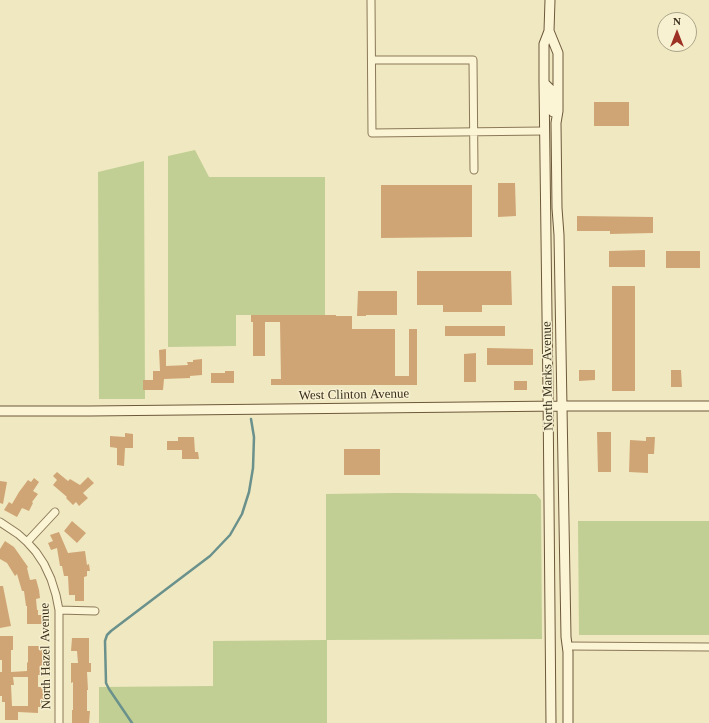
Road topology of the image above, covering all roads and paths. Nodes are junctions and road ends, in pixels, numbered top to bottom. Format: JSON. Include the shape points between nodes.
{"nodes":[{"id":1,"x":371,"y":0,"type":"edge"},
{"id":2,"x":550,"y":0,"type":"edge"},
{"id":3,"x":549,"y":30,"type":"junction"},
{"id":4,"x":372,"y":60,"type":"junction"},
{"id":5,"x":544,"y":84,"type":"junction"},
{"id":6,"x":556,"y":123,"type":"junction"},
{"id":7,"x":544,"y":131,"type":"junction"},
{"id":8,"x":474,"y":132,"type":"junction"},
{"id":9,"x":474,"y":170,"type":"dead end"},
{"id":10,"x":548,"y":406,"type":"junction"},
{"id":11,"x":562,"y":406,"type":"junction"},
{"id":12,"x":709,"y":406,"type":"edge"},
{"id":13,"x":0,"y":411,"type":"edge"},
{"id":14,"x":55,"y":512,"type":"dead end"},
{"id":15,"x":0,"y":522,"type":"edge"},
{"id":16,"x":27,"y":542,"type":"junction"},
{"id":17,"x":59,"y":610,"type":"junction"},
{"id":18,"x":95,"y":611,"type":"dead end"},
{"id":19,"x":567,"y":646,"type":"junction"},
{"id":20,"x":709,"y":647,"type":"edge"},
{"id":21,"x":58,"y":723,"type":"edge"},
{"id":22,"x":550,"y":723,"type":"edge"},
{"id":23,"x":568,"y":723,"type":"edge"}],
"edges":[{"from":1,"to":4,"type":"street"},
{"from":2,"to":3,"type":"main road","name":"North Marks Avenue"},
{"from":3,"to":5,"type":"main road","name":"North Marks Avenue","via":[[544,44]]},
{"from":3,"to":6,"type":"main road","name":"North Marks Avenue","via":[[558,53]]},
{"from":4,"to":8,"type":"street","via":[[473,60]]},
{"from":4,"to":8,"type":"street","via":[[372,133]]},
{"from":5,"to":6,"type":"main road","via":[[550,89]]},
{"from":5,"to":7,"type":"main road","name":"North Marks Avenue"},
{"from":6,"to":11,"type":"main road","name":"North Marks Avenue"},
{"from":7,"to":8,"type":"street"},
{"from":7,"to":10,"type":"main road","name":"North Marks Avenue"},
{"from":8,"to":9,"type":"street"},
{"from":10,"to":11,"type":"main road","name":"West Clinton Avenue"},
{"from":10,"to":13,"type":"main road","name":"West Clinton Avenue"},
{"from":10,"to":22,"type":"main road","name":"North Marks Avenue"},
{"from":11,"to":12,"type":"main road","name":"West Clinton Avenue"},
{"from":11,"to":19,"type":"main road","name":"North Marks Avenue"},
{"from":14,"to":16,"type":"street"},
{"from":15,"to":16,"type":"street","name":"North Hazel Avenue"},
{"from":16,"to":17,"type":"street","name":"North Hazel Avenue","via":[[44,564],[51,579]]},
{"from":17,"to":18,"type":"street"},
{"from":17,"to":21,"type":"street","name":"North Hazel Avenue"},
{"from":19,"to":20,"type":"street"},
{"from":19,"to":23,"type":"main road","name":"North Marks Avenue"}]}
